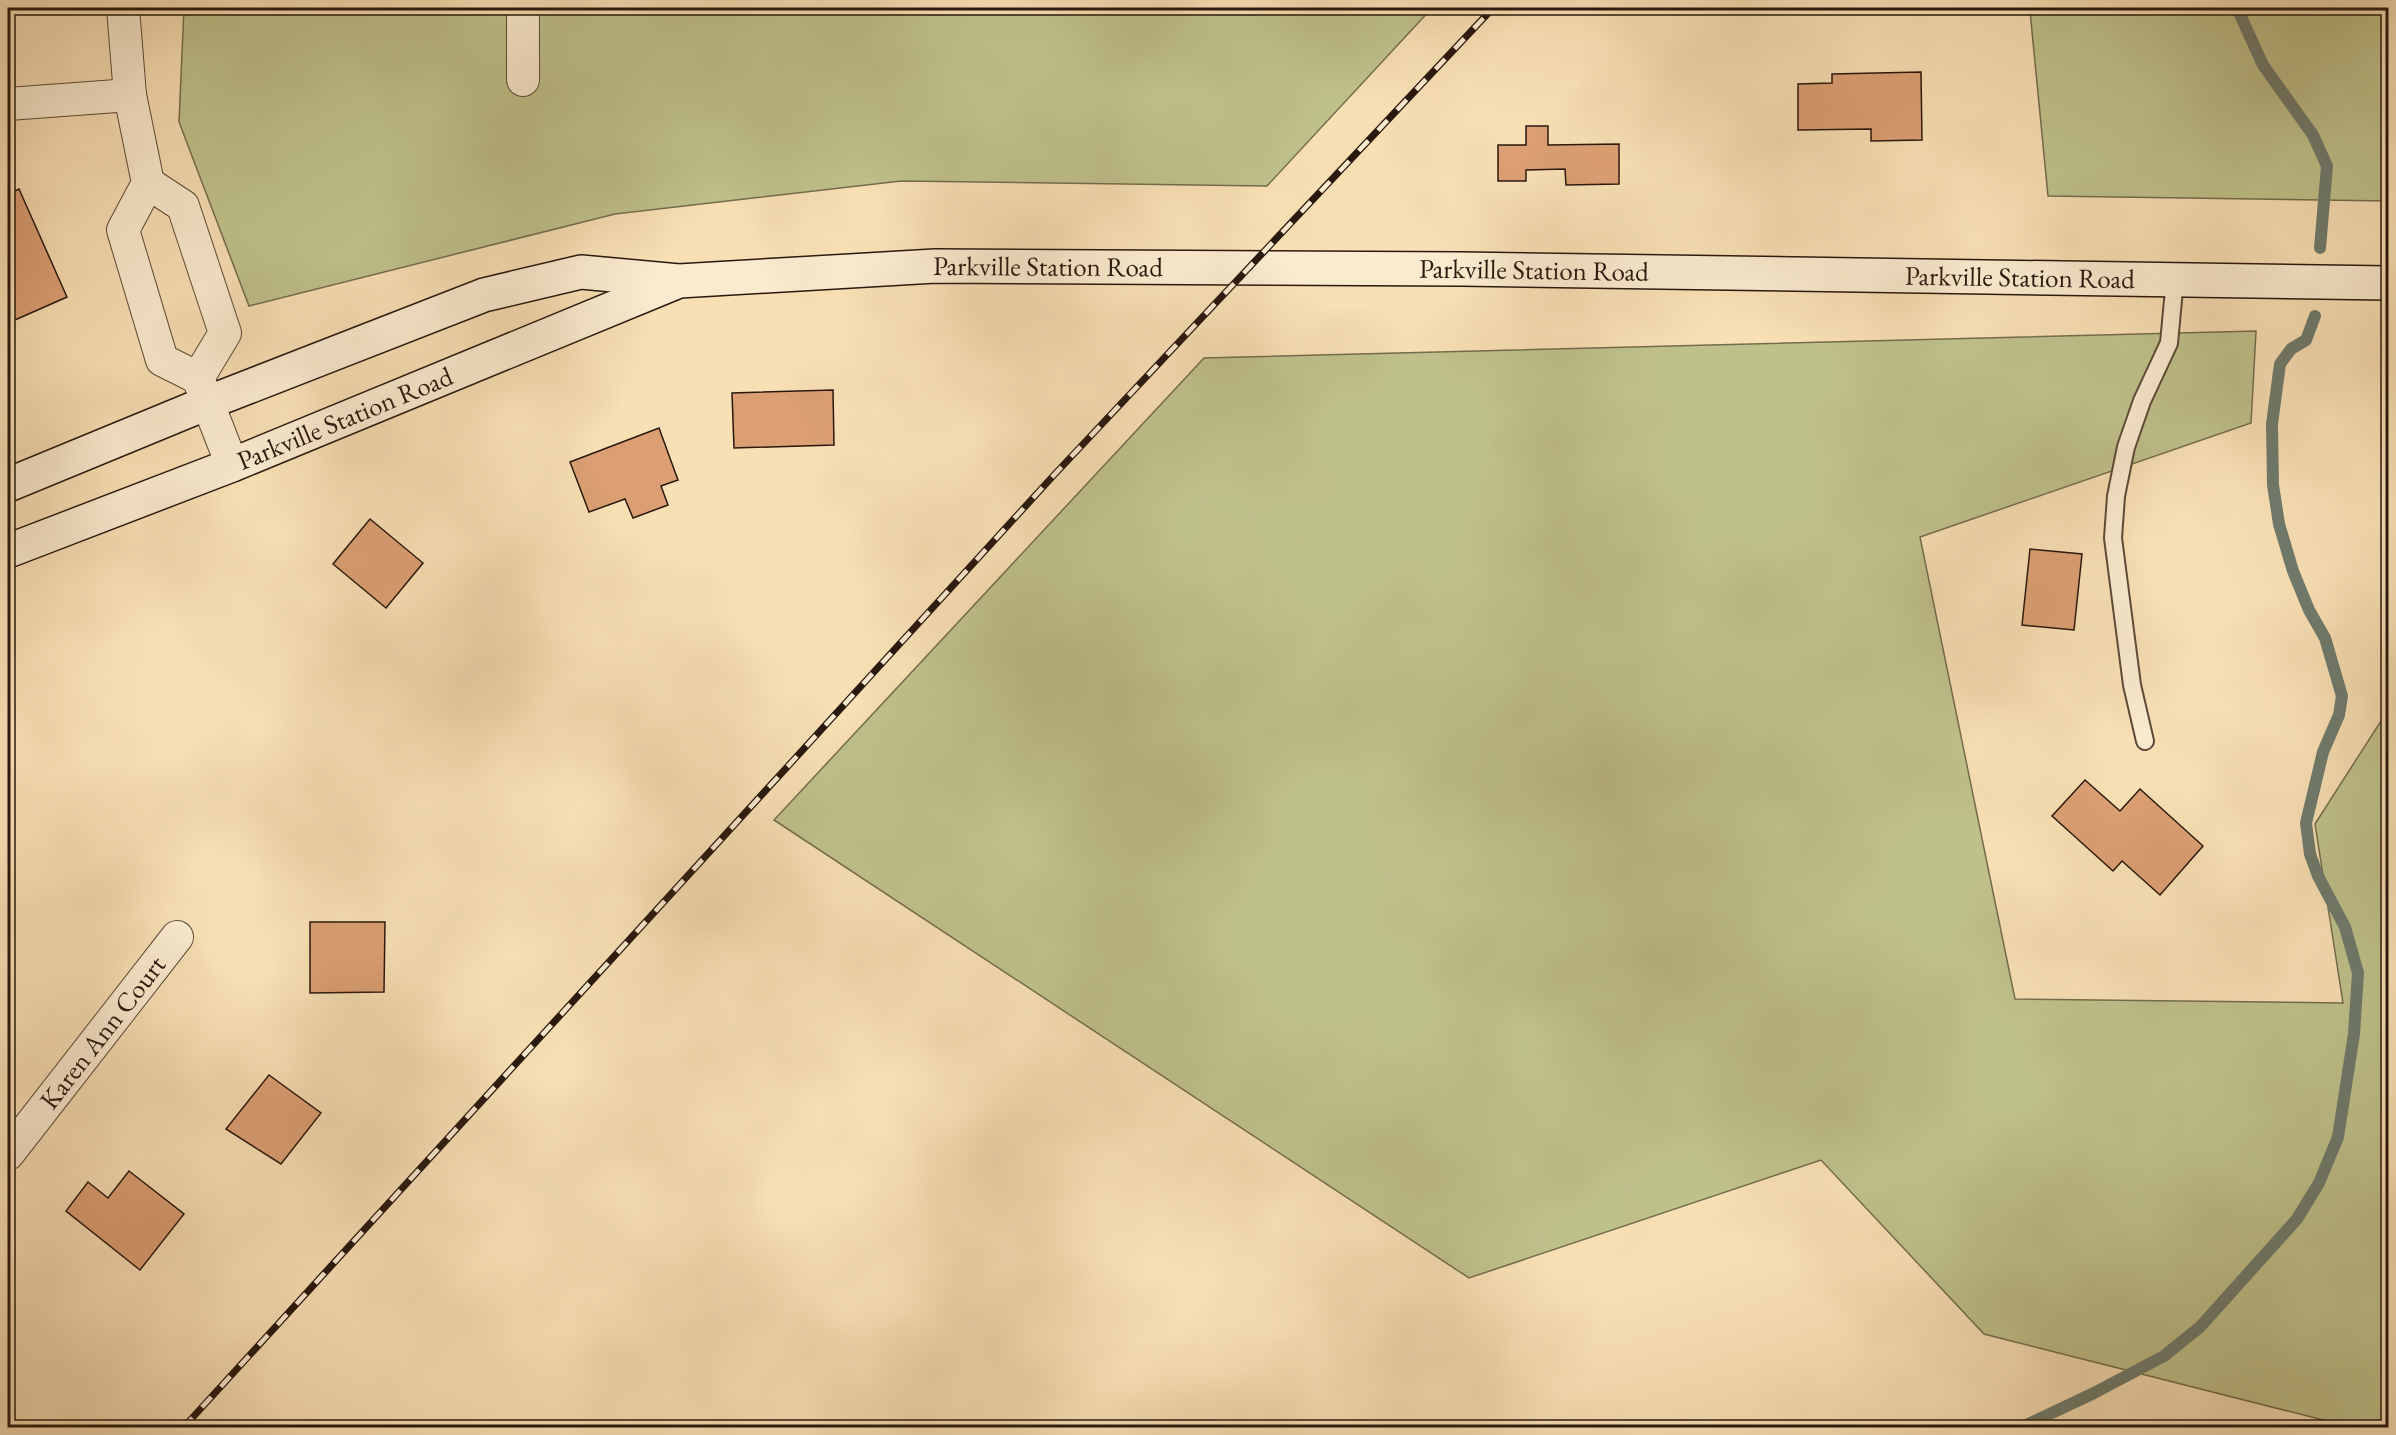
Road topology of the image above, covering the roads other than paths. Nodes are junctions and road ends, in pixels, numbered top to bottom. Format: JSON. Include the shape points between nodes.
{"nodes":[{"id":1,"x":123,"y":8,"type":"edge"},
{"id":2,"x":523,"y":8,"type":"edge"},
{"id":3,"x":523,"y":80,"type":"dead end"},
{"id":4,"x":130,"y":95,"type":"junction"},
{"id":5,"x":8,"y":104,"type":"edge"},
{"id":6,"x":148,"y":183,"type":"junction"},
{"id":7,"x":2175,"y":279,"type":"junction"},
{"id":8,"x":679,"y":281,"type":"junction"},
{"id":9,"x":2388,"y":283,"type":"edge"},
{"id":10,"x":202,"y":390,"type":"junction"},
{"id":11,"x":232,"y":465,"type":"junction"},
{"id":12,"x":8,"y":485,"type":"edge"},
{"id":13,"x":8,"y":551,"type":"edge"},
{"id":14,"x":2145,"y":741,"type":"dead end"},
{"id":15,"x":177,"y":937,"type":"dead end"},
{"id":16,"x":8,"y":1154,"type":"edge"}],
"edges":[{"from":1,"to":4,"type":"street"},
{"from":2,"to":3,"type":"street"},
{"from":4,"to":5,"type":"street"},
{"from":4,"to":6,"type":"street"},
{"from":6,"to":10,"type":"street","via":[[183,206],[225,333]]},
{"from":6,"to":10,"type":"street","via":[[123,230],[162,360]]},
{"from":7,"to":8,"type":"main road","name":"Parkville Station Road","via":[[935,266]]},
{"from":7,"to":9,"type":"main road","name":"Parkville Station Road"},
{"from":7,"to":14,"type":"lane","via":[[2169,343],[2126,447],[2113,538],[2132,684]]},
{"from":8,"to":10,"type":"main road","name":"Parkville Station Road","via":[[581,273],[484,295]]},
{"from":8,"to":11,"type":"main road","name":"Parkville Station Road"},
{"from":10,"to":11,"type":"street"},
{"from":10,"to":12,"type":"main road","name":"Parkville Station Road"},
{"from":11,"to":13,"type":"main road","name":"Parkville Station Road"},
{"from":15,"to":16,"type":"street","name":"Karen Ann Court"}]}
